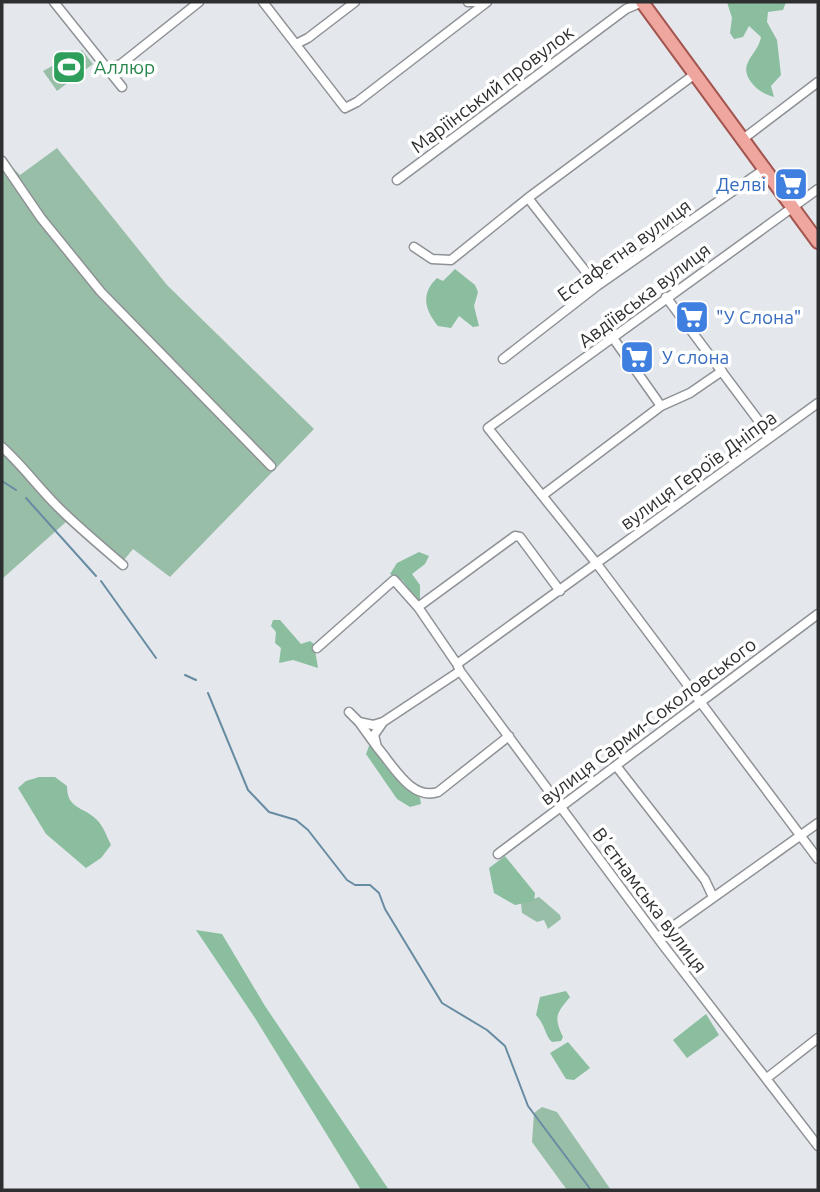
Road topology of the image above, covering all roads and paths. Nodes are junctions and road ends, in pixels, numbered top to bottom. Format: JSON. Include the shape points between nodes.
{"nodes":[{"id":1,"x":54,"y":2,"type":"edge"},
{"id":2,"x":199,"y":2,"type":"edge"},
{"id":3,"x":262,"y":2,"type":"edge"},
{"id":4,"x":355,"y":2,"type":"edge"},
{"id":5,"x":468,"y":2,"type":"edge"},
{"id":6,"x":480,"y":2,"type":"edge"},
{"id":7,"x":487,"y":2,"type":"edge"},
{"id":8,"x":642,"y":2,"type":"edge"},
{"id":9,"x":296,"y":44,"type":"junction"},
{"id":10,"x":108,"y":69,"type":"junction"},
{"id":11,"x":695,"y":74,"type":"junction"},
{"id":12,"x":818,"y":82,"type":"edge"},
{"id":13,"x":122,"y":87,"type":"dead end"},
{"id":14,"x":743,"y":139,"type":"junction"},
{"id":15,"x":2,"y":161,"type":"edge"},
{"id":16,"x":766,"y":169,"type":"junction"},
{"id":17,"x":397,"y":180,"type":"dead end"},
{"id":18,"x":818,"y":188,"type":"edge"},
{"id":19,"x":528,"y":198,"type":"junction"},
{"id":20,"x":792,"y":207,"type":"junction"},
{"id":21,"x":818,"y":242,"type":"edge"},
{"id":22,"x":414,"y":247,"type":"dead end"},
{"id":23,"x":597,"y":286,"type":"junction"},
{"id":24,"x":666,"y":297,"type":"junction"},
{"id":25,"x":614,"y":338,"type":"junction"},
{"id":26,"x":503,"y":359,"type":"dead end"},
{"id":27,"x":722,"y":370,"type":"junction"},
{"id":28,"x":818,"y":403,"type":"edge"},
{"id":29,"x":661,"y":406,"type":"junction"},
{"id":30,"x":770,"y":436,"type":"junction"},
{"id":31,"x":2,"y":447,"type":"edge"},
{"id":32,"x":271,"y":466,"type":"dead end"},
{"id":33,"x":543,"y":495,"type":"junction"},
{"id":34,"x":597,"y":564,"type":"junction"},
{"id":35,"x":123,"y":565,"type":"dead end"},
{"id":36,"x":560,"y":591,"type":"junction"},
{"id":37,"x":418,"y":607,"type":"junction"},
{"id":38,"x":818,"y":614,"type":"edge"},
{"id":39,"x":317,"y":648,"type":"dead end"},
{"id":40,"x":458,"y":668,"type":"junction"},
{"id":41,"x":700,"y":700,"type":"junction"},
{"id":42,"x":349,"y":712,"type":"dead end"},
{"id":43,"x":359,"y":722,"type":"junction"},
{"id":44,"x":383,"y":722,"type":"junction"},
{"id":45,"x":509,"y":736,"type":"junction"},
{"id":46,"x":377,"y":747,"type":"junction"},
{"id":47,"x":617,"y":767,"type":"junction"},
{"id":48,"x":561,"y":807,"type":"junction"},
{"id":49,"x":818,"y":823,"type":"edge"},
{"id":50,"x":801,"y":836,"type":"junction"},
{"id":51,"x":498,"y":853,"type":"dead end"},
{"id":52,"x":818,"y":859,"type":"edge"},
{"id":53,"x":713,"y":897,"type":"junction"},
{"id":54,"x":658,"y":937,"type":"junction"},
{"id":55,"x":818,"y":1038,"type":"edge"},
{"id":56,"x":767,"y":1078,"type":"junction"},
{"id":57,"x":818,"y":1146,"type":"edge"}],
"edges":[{"from":1,"to":10,"type":"street"},
{"from":2,"to":10,"type":"street","via":[[121,64]]},
{"from":3,"to":9,"type":"street"},
{"from":4,"to":9,"type":"street"},
{"from":5,"to":6,"type":"street"},
{"from":7,"to":9,"type":"street","via":[[357,102],[342,106]]},
{"from":8,"to":11,"type":"main road"},
{"from":8,"to":17,"type":"street","name":"Маріїнський провулок","via":[[626,9]]},
{"from":10,"to":13,"type":"street"},
{"from":11,"to":14,"type":"main road"},
{"from":11,"to":19,"type":"street"},
{"from":12,"to":14,"type":"street"},
{"from":14,"to":16,"type":"main road"},
{"from":15,"to":32,"type":"street","via":[[101,292]]},
{"from":16,"to":20,"type":"main road"},
{"from":16,"to":23,"type":"street","name":"Естафетна вулиця"},
{"from":18,"to":20,"type":"street","name":"Авдіївська вулиця"},
{"from":19,"to":22,"type":"street","via":[[451,260],[432,259]]},
{"from":19,"to":23,"type":"street"},
{"from":20,"to":21,"type":"main road"},
{"from":20,"to":24,"type":"street","name":"Авдіївська вулиця"},
{"from":23,"to":26,"type":"street","name":"Естафетна вулиця"},
{"from":24,"to":25,"type":"street","name":"Авдіївська вулиця"},
{"from":24,"to":27,"type":"street"},
{"from":25,"to":29,"type":"street"},
{"from":25,"to":33,"type":"street","name":"Авдіївська вулиця","via":[[488,428]]},
{"from":27,"to":29,"type":"street","via":[[690,393]]},
{"from":27,"to":30,"type":"street"},
{"from":28,"to":30,"type":"street","name":"вулиця Героїв Дніпра"},
{"from":29,"to":33,"type":"street"},
{"from":30,"to":34,"type":"street","name":"вулиця Героїв Дніпра"},
{"from":31,"to":35,"type":"street","via":[[60,509]]},
{"from":33,"to":34,"type":"street"},
{"from":34,"to":36,"type":"street","name":"вулиця Героїв Дніпра"},
{"from":34,"to":41,"type":"street"},
{"from":36,"to":37,"type":"street","via":[[518,536]]},
{"from":36,"to":40,"type":"street","name":"вулиця Героїв Дніпра"},
{"from":37,"to":39,"type":"street","name":"Вʼєтнамська вулиця","via":[[394,580]]},
{"from":37,"to":40,"type":"street","name":"Вʼєтнамська вулиця"},
{"from":38,"to":41,"type":"street","name":"вулиця Сарми-Соколовського"},
{"from":40,"to":44,"type":"street","name":"вулиця Героїв Дніпра"},
{"from":40,"to":45,"type":"street","name":"Вʼєтнамська вулиця"},
{"from":41,"to":47,"type":"street","name":"вулиця Сарми-Соколовського"},
{"from":41,"to":50,"type":"street"},
{"from":42,"to":43,"type":"street"},
{"from":43,"to":44,"type":"street"},
{"from":43,"to":46,"type":"street"},
{"from":44,"to":46,"type":"street","via":[[374,735]]},
{"from":45,"to":46,"type":"street","via":[[429,795],[411,787]]},
{"from":45,"to":48,"type":"street","name":"Вʼєтнамська вулиця"},
{"from":47,"to":48,"type":"street","name":"вулиця Сарми-Соколовського"},
{"from":47,"to":53,"type":"street","via":[[705,880]]},
{"from":48,"to":51,"type":"street","name":"вулиця Сарми-Соколовського"},
{"from":48,"to":54,"type":"street","name":"Вʼєтнамська вулиця"},
{"from":49,"to":50,"type":"street"},
{"from":50,"to":52,"type":"street"},
{"from":50,"to":53,"type":"street"},
{"from":53,"to":54,"type":"street"},
{"from":54,"to":56,"type":"street","name":"Вʼєтнамська вулиця"},
{"from":55,"to":56,"type":"street"},
{"from":56,"to":57,"type":"street","name":"Вʼєтнамська вулиця"}]}
